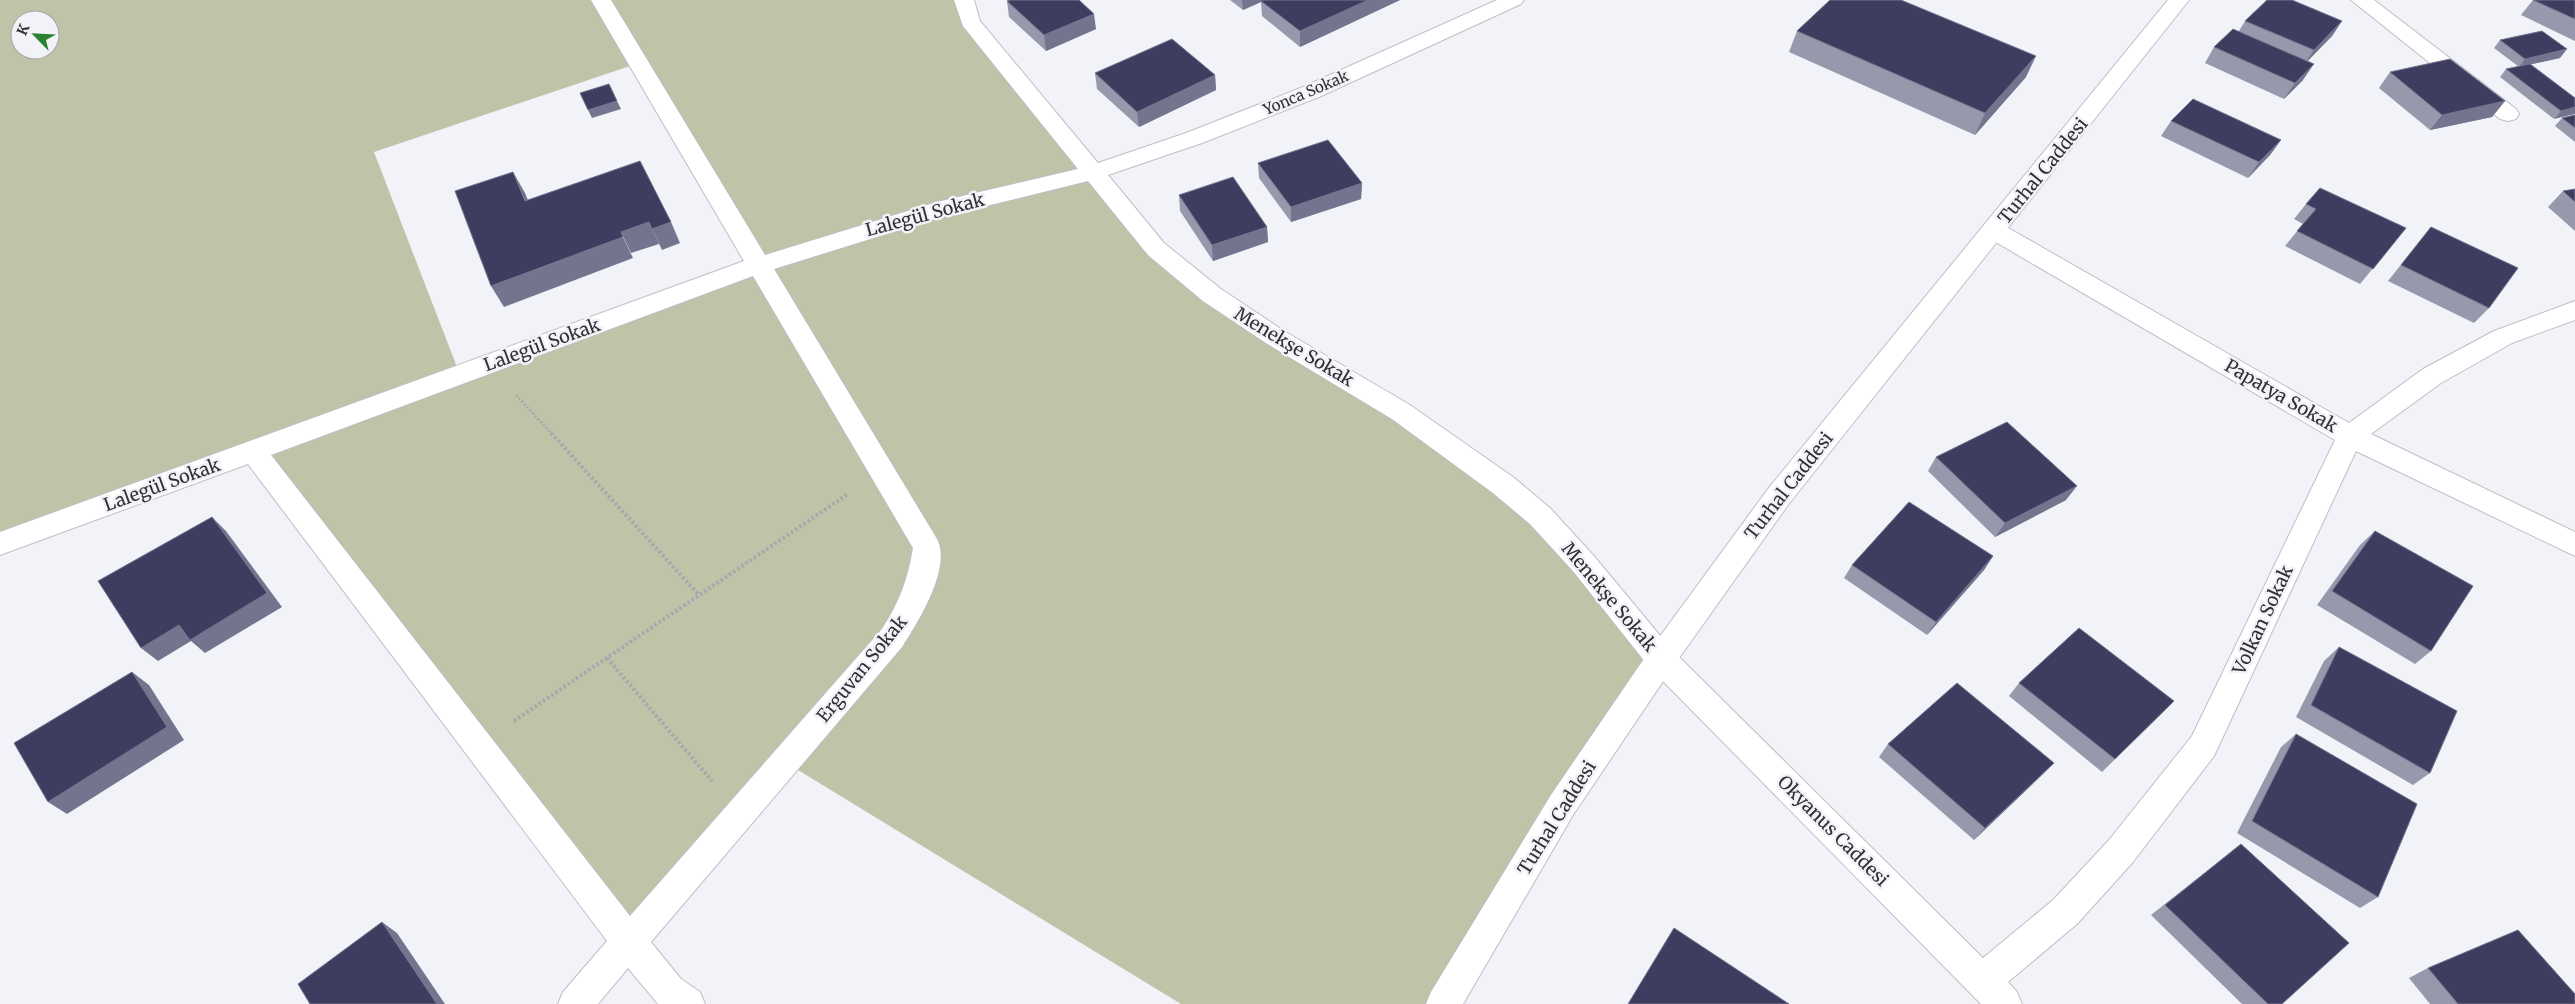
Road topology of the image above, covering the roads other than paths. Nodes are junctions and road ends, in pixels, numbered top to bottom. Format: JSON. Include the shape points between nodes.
{"nodes":[{"id":1,"x":602,"y":0,"type":"edge"},
{"id":2,"x":964,"y":0,"type":"edge"},
{"id":3,"x":1514,"y":0,"type":"edge"},
{"id":4,"x":2179,"y":0,"type":"edge"},
{"id":5,"x":2361,"y":0,"type":"edge"},
{"id":6,"x":2508,"y":114,"type":"dead end"},
{"id":7,"x":1092,"y":173,"type":"junction"},
{"id":8,"x":1995,"y":231,"type":"junction"},
{"id":9,"x":759,"y":265,"type":"junction"},
{"id":10,"x":2575,"y":310,"type":"edge"},
{"id":11,"x":2350,"y":436,"type":"junction"},
{"id":12,"x":253,"y":451,"type":"junction"},
{"id":13,"x":0,"y":544,"type":"edge"},
{"id":14,"x":2575,"y":545,"type":"edge"},
{"id":15,"x":1661,"y":659,"type":"junction"},
{"id":16,"x":629,"y":942,"type":"junction"},
{"id":17,"x":1982,"y":980,"type":"junction"},
{"id":18,"x":575,"y":1004,"type":"edge"},
{"id":19,"x":688,"y":1004,"type":"edge"},
{"id":20,"x":1443,"y":1004,"type":"edge"},
{"id":21,"x":2005,"y":1004,"type":"edge"}],
"edges":[{"from":1,"to":9,"type":"street","name":"Erguvan Sokak"},
{"from":2,"to":7,"type":"street","name":"Menekşe Sokak","via":[[970,22]]},
{"from":3,"to":7,"type":"street","name":"Yonca Sokak","via":[[1311,92],[1194,138]]},
{"from":4,"to":8,"type":"street","name":"Turhal Caddesi"},
{"from":5,"to":6,"type":"street"},
{"from":7,"to":9,"type":"street","name":"Lalegül Sokak","via":[[937,210]]},
{"from":7,"to":15,"type":"street","name":"Menekşe Sokak","via":[[1156,249],[1212,295],[1275,337],[1401,412],[1526,504],[1584,563]]},
{"from":8,"to":11,"type":"street","name":"Papatya Sokak"},
{"from":8,"to":15,"type":"street","name":"Turhal Caddesi","via":[[1778,497]]},
{"from":9,"to":12,"type":"street","name":"Lalegül Sokak"},
{"from":9,"to":16,"type":"street","name":"Erguvan Sokak","via":[[927,547],[924,578],[912,607],[892,638]]},
{"from":10,"to":11,"type":"street","name":"Volkan Sokak","via":[[2502,337],[2432,376]]},
{"from":11,"to":14,"type":"street","name":"Papatya Sokak"},
{"from":11,"to":17,"type":"street","name":"Volkan Sokak","via":[[2203,746],[2121,851],[2065,912]]},
{"from":12,"to":13,"type":"street","name":"Lalegül Sokak"},
{"from":12,"to":16,"type":"street"},
{"from":15,"to":17,"type":"street","name":"Okyanus Caddesi"},
{"from":15,"to":20,"type":"street","name":"Turhal Caddesi","via":[[1562,805]]},
{"from":16,"to":18,"type":"street","name":"Erguvan Sokak"},
{"from":16,"to":19,"type":"street","via":[[669,990]]},
{"from":17,"to":21,"type":"street","name":"Okyanus Caddesi"}]}
